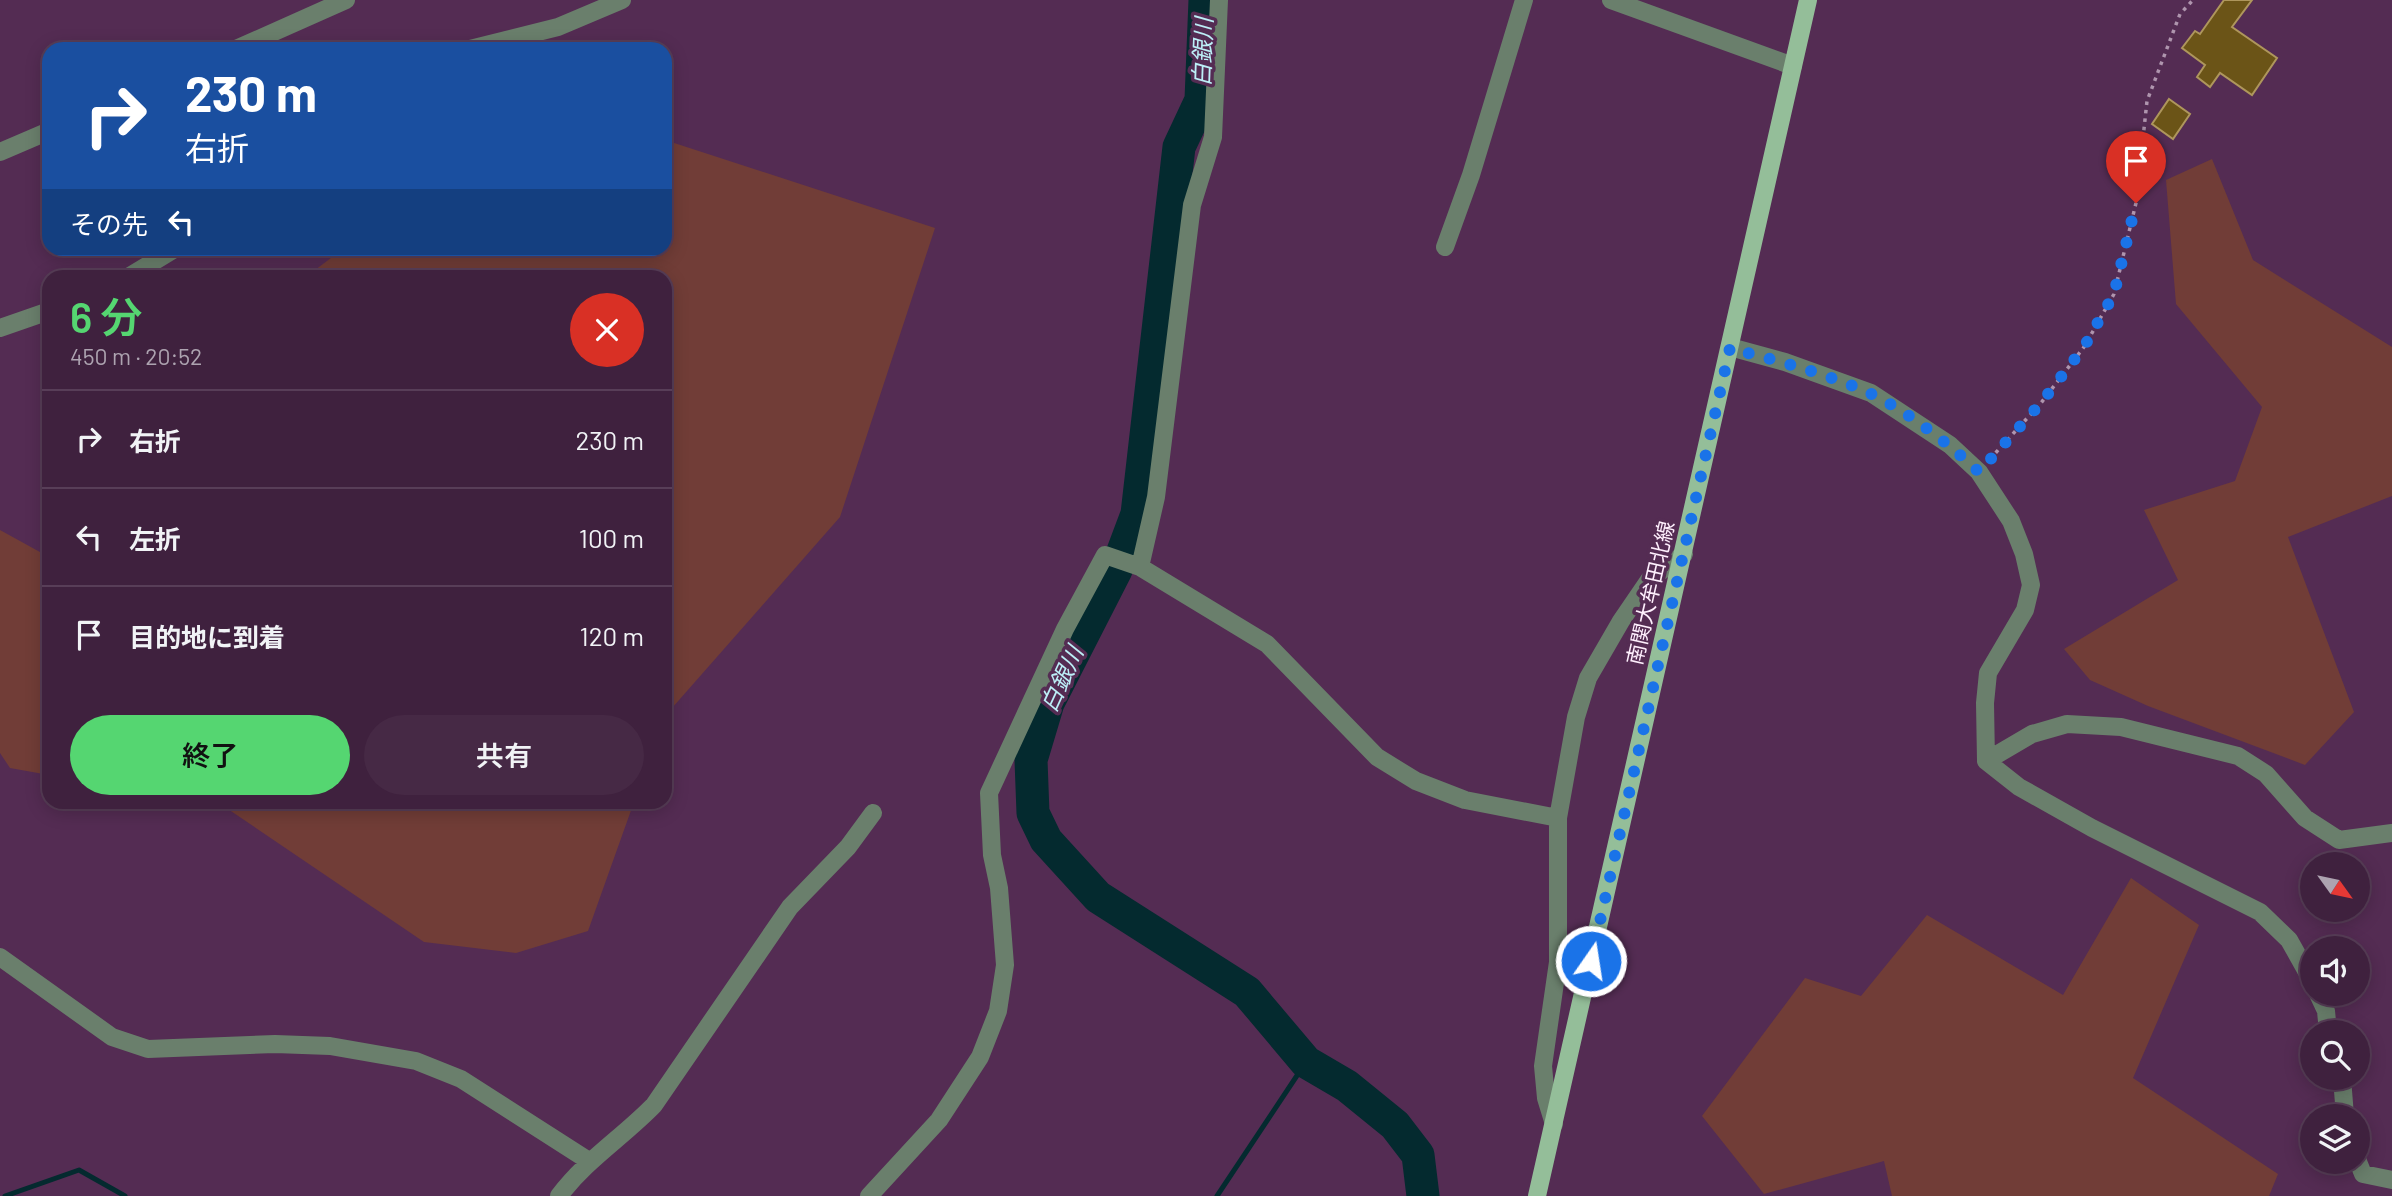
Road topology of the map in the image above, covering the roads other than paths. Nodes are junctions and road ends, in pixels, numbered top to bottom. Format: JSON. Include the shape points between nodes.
{"nodes":[{"id":1,"x":346,"y":0,"type":"edge"},
{"id":2,"x":622,"y":0,"type":"edge"},
{"id":3,"x":1219,"y":0,"type":"edge"},
{"id":4,"x":1524,"y":0,"type":"edge"},
{"id":5,"x":1611,"y":0,"type":"edge"},
{"id":6,"x":1808,"y":0,"type":"edge"},
{"id":7,"x":252,"y":42,"type":"edge"},
{"id":8,"x":498,"y":42,"type":"edge"},
{"id":9,"x":1793,"y":66,"type":"junction"},
{"id":10,"x":42,"y":134,"type":"edge"},
{"id":11,"x":0,"y":152,"type":"edge"},
{"id":12,"x":1445,"y":247,"type":"dead end"},
{"id":13,"x":163,"y":256,"type":"edge"},
{"id":14,"x":140,"y":270,"type":"edge"},
{"id":15,"x":42,"y":313,"type":"edge"},
{"id":16,"x":0,"y":327,"type":"edge"},
{"id":17,"x":1730,"y":348,"type":"junction"},
{"id":18,"x":1684,"y":554,"type":"junction"},
{"id":19,"x":1135,"y":564,"type":"junction"},
{"id":20,"x":1986,"y":761,"type":"junction"},
{"id":21,"x":873,"y":813,"type":"dead end"},
{"id":22,"x":1558,"y":818,"type":"junction"},
{"id":23,"x":2392,"y":833,"type":"edge"},
{"id":24,"x":0,"y":957,"type":"edge"},
{"id":25,"x":2300,"y":960,"type":"edge"},
{"id":26,"x":1554,"y":1124,"type":"junction"},
{"id":27,"x":589,"y":1161,"type":"junction"},
{"id":28,"x":2363,"y":1174,"type":"edge"},
{"id":29,"x":2392,"y":1180,"type":"edge"},
{"id":30,"x":559,"y":1196,"type":"edge"},
{"id":31,"x":869,"y":1196,"type":"edge"},
{"id":32,"x":1537,"y":1196,"type":"edge"}],
"edges":[{"from":1,"to":7,"type":"street"},
{"from":2,"to":8,"type":"street","via":[[558,27]]},
{"from":3,"to":19,"type":"street","via":[[1213,137],[1192,205],[1156,498]]},
{"from":4,"to":12,"type":"street"},
{"from":5,"to":9,"type":"street"},
{"from":6,"to":9,"type":"main road","name":"南関大牟田北線"},
{"from":9,"to":17,"type":"main road","name":"南関大牟田北線"},
{"from":10,"to":11,"type":"street"},
{"from":13,"to":14,"type":"street"},
{"from":15,"to":16,"type":"street"},
{"from":17,"to":18,"type":"main road","name":"南関大牟田北線"},
{"from":17,"to":20,"type":"street","via":[[1871,393],[1951,445],[1979,472],[2011,521],[2031,585],[2025,610],[1988,673]]},
{"from":18,"to":22,"type":"street","via":[[1648,580],[1588,678],[1576,717]]},
{"from":18,"to":26,"type":"main road","name":"南関大牟田北線"},
{"from":19,"to":22,"type":"street","via":[[1267,644],[1377,757],[1416,781],[1465,800]]},
{"from":19,"to":31,"type":"street","via":[[1105,555],[1065,629],[989,793],[1005,965],[998,1012],[980,1057],[939,1120]]},
{"from":20,"to":23,"type":"street","via":[[2032,734],[2067,724],[2122,727],[2238,756],[2266,774],[2305,818],[2339,840]]},
{"from":20,"to":25,"type":"street","via":[[2020,787],[2092,828],[2260,912],[2289,940]]},
{"from":21,"to":27,"type":"street","via":[[848,847],[790,907],[654,1105]]},
{"from":22,"to":26,"type":"street","via":[[1558,962],[1543,1066],[1545,1098]]},
{"from":24,"to":27,"type":"street","via":[[112,1038],[148,1049],[330,1046],[416,1061],[461,1079]]},
{"from":26,"to":32,"type":"main road","name":"南関大牟田北線"},
{"from":27,"to":30,"type":"street"},
{"from":28,"to":29,"type":"street"}]}
